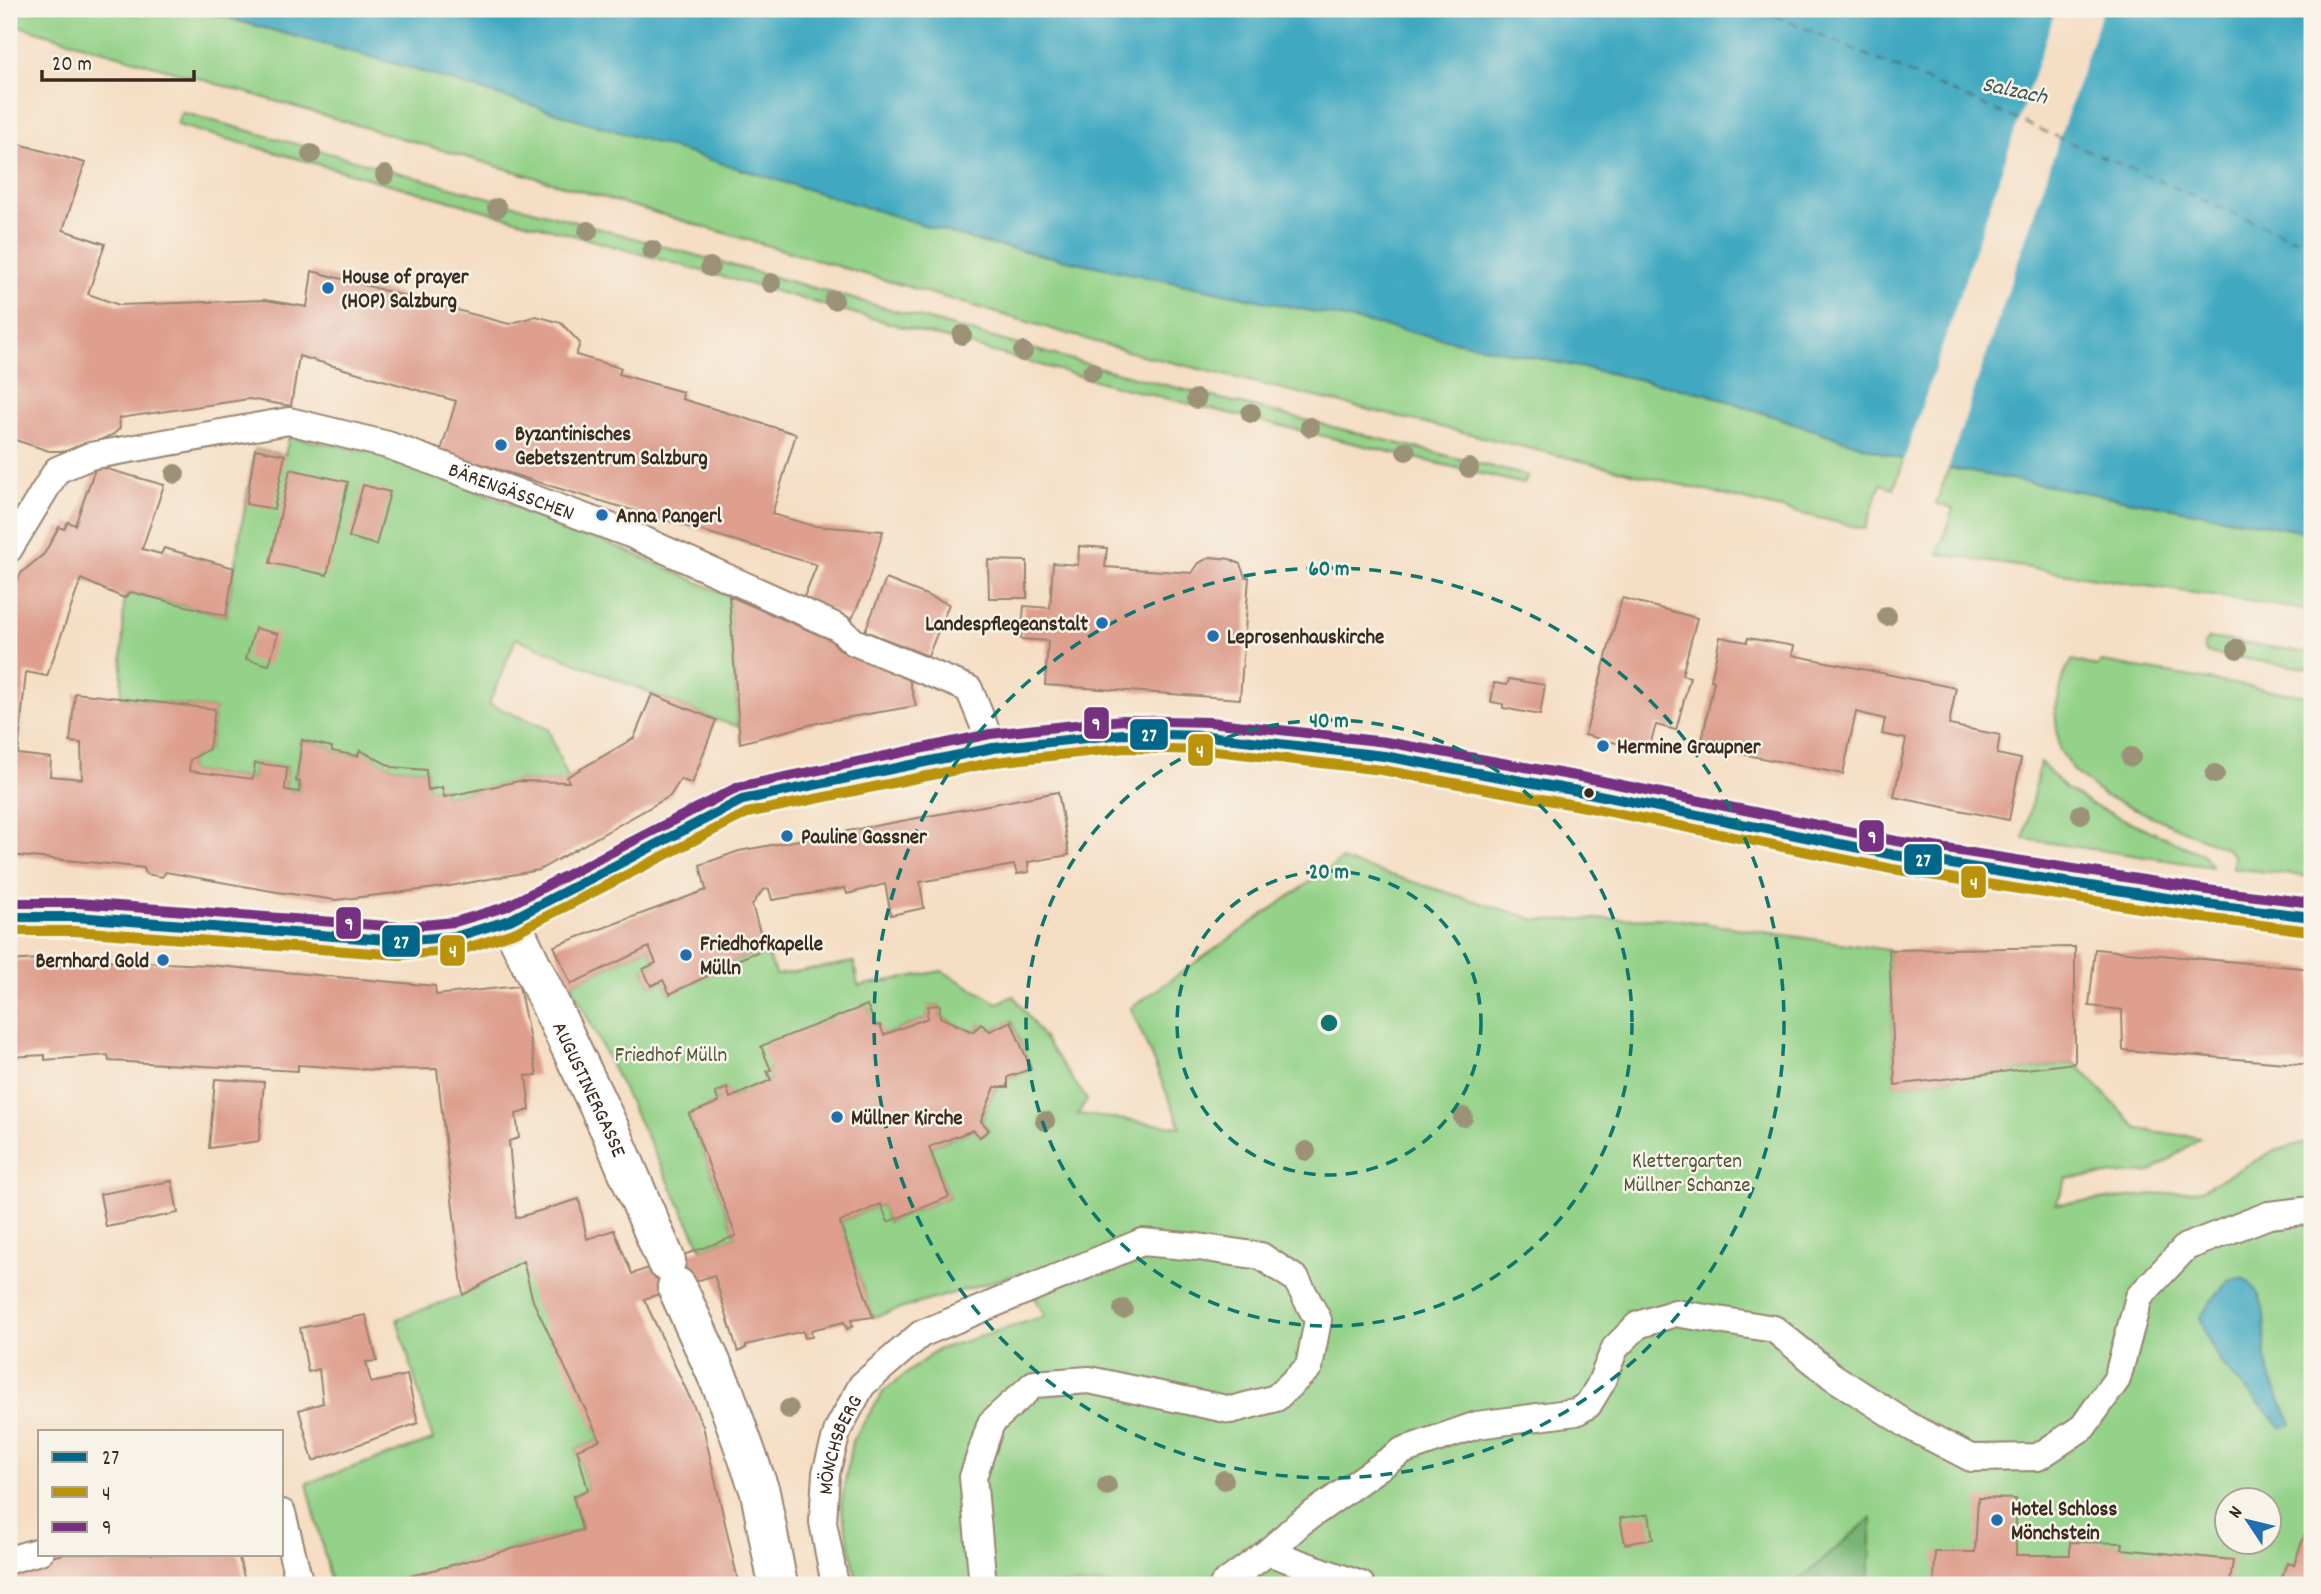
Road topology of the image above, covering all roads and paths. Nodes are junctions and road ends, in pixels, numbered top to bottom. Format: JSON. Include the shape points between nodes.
{"nodes":[{"id":1,"x":9,"y":549,"type":"edge"},
{"id":2,"x":993,"y":748,"type":"junction"},
{"id":3,"x":9,"y":917,"type":"edge"},
{"id":4,"x":2312,"y":917,"type":"edge"},
{"id":5,"x":510,"y":920,"type":"junction"},
{"id":6,"x":2312,"y":1210,"type":"edge"},
{"id":7,"x":284,"y":1521,"type":"edge"},
{"id":8,"x":1268,"y":1552,"type":"junction"},
{"id":9,"x":38,"y":1553,"type":"edge"},
{"id":10,"x":9,"y":1560,"type":"edge"},
{"id":11,"x":300,"y":1585,"type":"edge"},
{"id":12,"x":778,"y":1585,"type":"edge"},
{"id":13,"x":835,"y":1585,"type":"edge"},
{"id":14,"x":983,"y":1585,"type":"edge"},
{"id":15,"x":1223,"y":1585,"type":"edge"},
{"id":16,"x":1361,"y":1585,"type":"edge"}],
"edges":[{"from":1,"to":2,"type":"lane","name":"BÄRENGÄSSCHEN","via":[[57,470],[90,456],[289,421],[388,445],[617,529],[839,628],[854,642],[969,689]]},
{"from":2,"to":4,"type":"street","via":[[1122,734],[1208,736],[1384,757],[1559,787],[1894,855]]},
{"from":2,"to":5,"type":"street","via":[[742,800]]},
{"from":3,"to":5,"type":"street","via":[[76,917],[401,940],[458,936]]},
{"from":5,"to":12,"type":"street","name":"AUGUSTINERGASSE","via":[[611,1132],[724,1391],[760,1492]]},
{"from":6,"to":8,"type":"lane","via":[[2269,1215],[2186,1247],[2139,1297],[2117,1379],[2082,1427],[2038,1457],[1971,1458],[1911,1427],[1832,1376],[1774,1329],[1675,1313],[1638,1325],[1615,1348],[1588,1405],[1576,1412],[1477,1425],[1402,1451],[1300,1523]]},
{"from":7,"to":11,"type":"lane"},
{"from":8,"to":15,"type":"lane"},
{"from":8,"to":16,"type":"lane"},
{"from":9,"to":10,"type":"lane"},
{"from":13,"to":14,"type":"lane","name":"MÖNCHSBERG","via":[[823,1522],[826,1473],[838,1429],[862,1385],[921,1334],[1142,1242],[1261,1256],[1296,1279],[1318,1320],[1309,1367],[1276,1398],[1231,1410],[1088,1380],[1034,1384],[991,1423],[973,1477]]}]}
